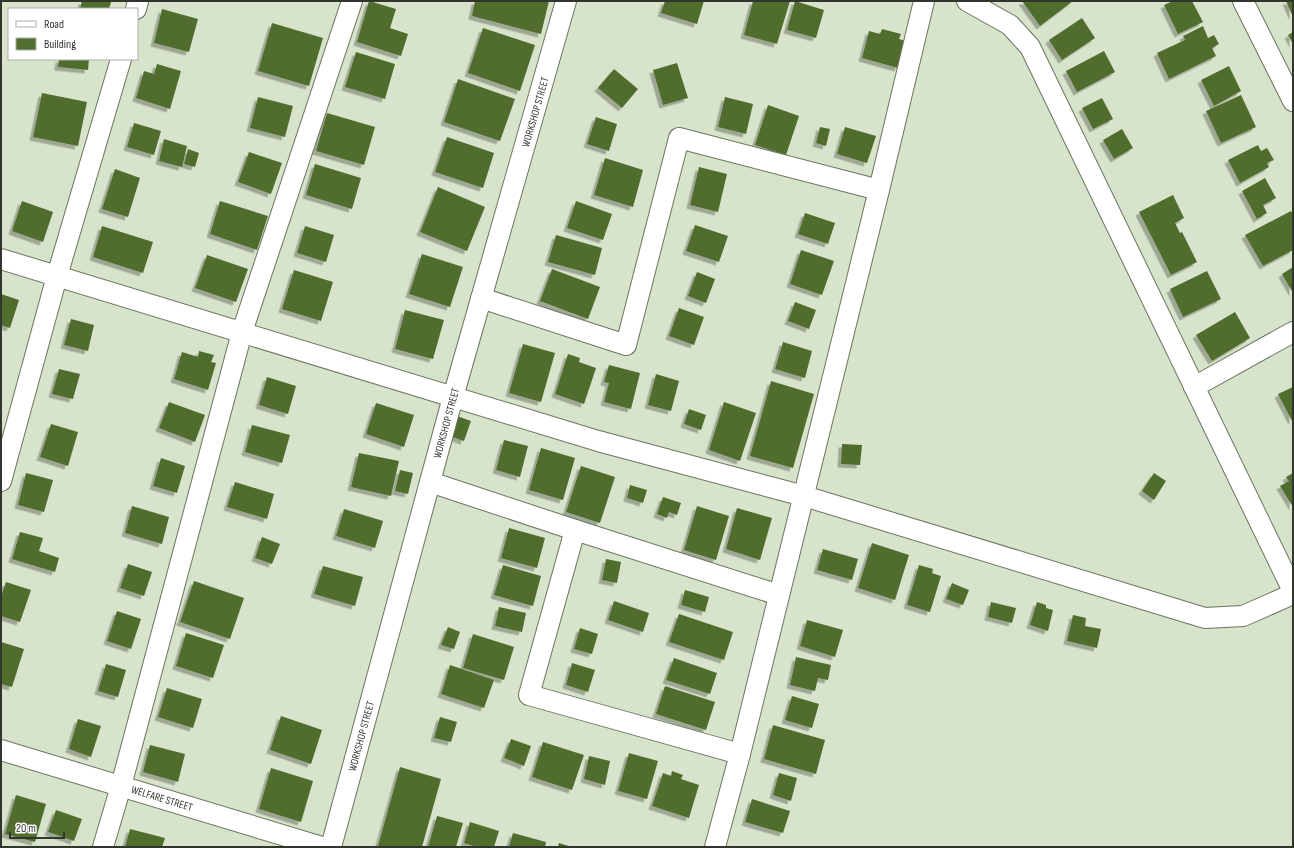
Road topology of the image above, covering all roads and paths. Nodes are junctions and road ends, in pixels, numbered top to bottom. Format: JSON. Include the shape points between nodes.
{"nodes":[{"id":1,"x":352,"y":1,"type":"edge"},
{"id":2,"x":566,"y":1,"type":"edge"},
{"id":3,"x":924,"y":1,"type":"edge"},
{"id":4,"x":967,"y":1,"type":"edge"},
{"id":5,"x":1244,"y":1,"type":"edge"},
{"id":6,"x":121,"y":60,"type":"edge"},
{"id":7,"x":1293,"y":101,"type":"edge"},
{"id":8,"x":879,"y":190,"type":"junction"},
{"id":9,"x":1,"y":259,"type":"edge"},
{"id":10,"x":57,"y":276,"type":"junction"},
{"id":11,"x":481,"y":298,"type":"junction"},
{"id":12,"x":242,"y":332,"type":"junction"},
{"id":13,"x":1293,"y":332,"type":"edge"},
{"id":14,"x":1194,"y":387,"type":"junction"},
{"id":15,"x":453,"y":397,"type":"junction"},
{"id":16,"x":1,"y":481,"type":"edge"},
{"id":17,"x":430,"y":482,"type":"junction"},
{"id":18,"x":804,"y":496,"type":"junction"},
{"id":19,"x":575,"y":530,"type":"junction"},
{"id":20,"x":1293,"y":591,"type":"edge"},
{"id":21,"x":1293,"y":594,"type":"edge"},
{"id":22,"x":779,"y":595,"type":"junction"},
{"id":23,"x":1,"y":750,"type":"edge"},
{"id":24,"x":740,"y":754,"type":"junction"},
{"id":25,"x":121,"y":786,"type":"junction"},
{"id":26,"x":103,"y":847,"type":"edge"},
{"id":27,"x":322,"y":847,"type":"edge"},
{"id":28,"x":331,"y":847,"type":"edge"},
{"id":29,"x":715,"y":847,"type":"edge"}],
"edges":[{"from":1,"to":12,"type":"street"},
{"from":2,"to":11,"type":"street","name":"WORKSHOP STREET"},
{"from":3,"to":8,"type":"street"},
{"from":4,"to":14,"type":"street","via":[[1010,25],[1030,47]]},
{"from":5,"to":7,"type":"street"},
{"from":6,"to":10,"type":"street"},
{"from":8,"to":11,"type":"street","via":[[679,138],[626,345]]},
{"from":8,"to":18,"type":"street"},
{"from":9,"to":10,"type":"street"},
{"from":10,"to":12,"type":"street"},
{"from":10,"to":16,"type":"street"},
{"from":11,"to":15,"type":"street","name":"WORKSHOP STREET"},
{"from":12,"to":15,"type":"street"},
{"from":12,"to":25,"type":"street"},
{"from":13,"to":14,"type":"street"},
{"from":14,"to":20,"type":"street"},
{"from":15,"to":17,"type":"street","name":"WORKSHOP STREET"},
{"from":15,"to":18,"type":"street","via":[[598,441]]},
{"from":17,"to":19,"type":"street"},
{"from":17,"to":28,"type":"street","name":"WORKSHOP STREET"},
{"from":18,"to":21,"type":"street","via":[[1205,618],[1243,616]]},
{"from":18,"to":22,"type":"street"},
{"from":19,"to":22,"type":"street"},
{"from":19,"to":24,"type":"street","via":[[529,695]]},
{"from":22,"to":24,"type":"street"},
{"from":23,"to":25,"type":"street","name":"WELFARE STREET"},
{"from":24,"to":29,"type":"street"},
{"from":25,"to":26,"type":"street"},
{"from":25,"to":27,"type":"street","name":"WELFARE STREET"}]}
